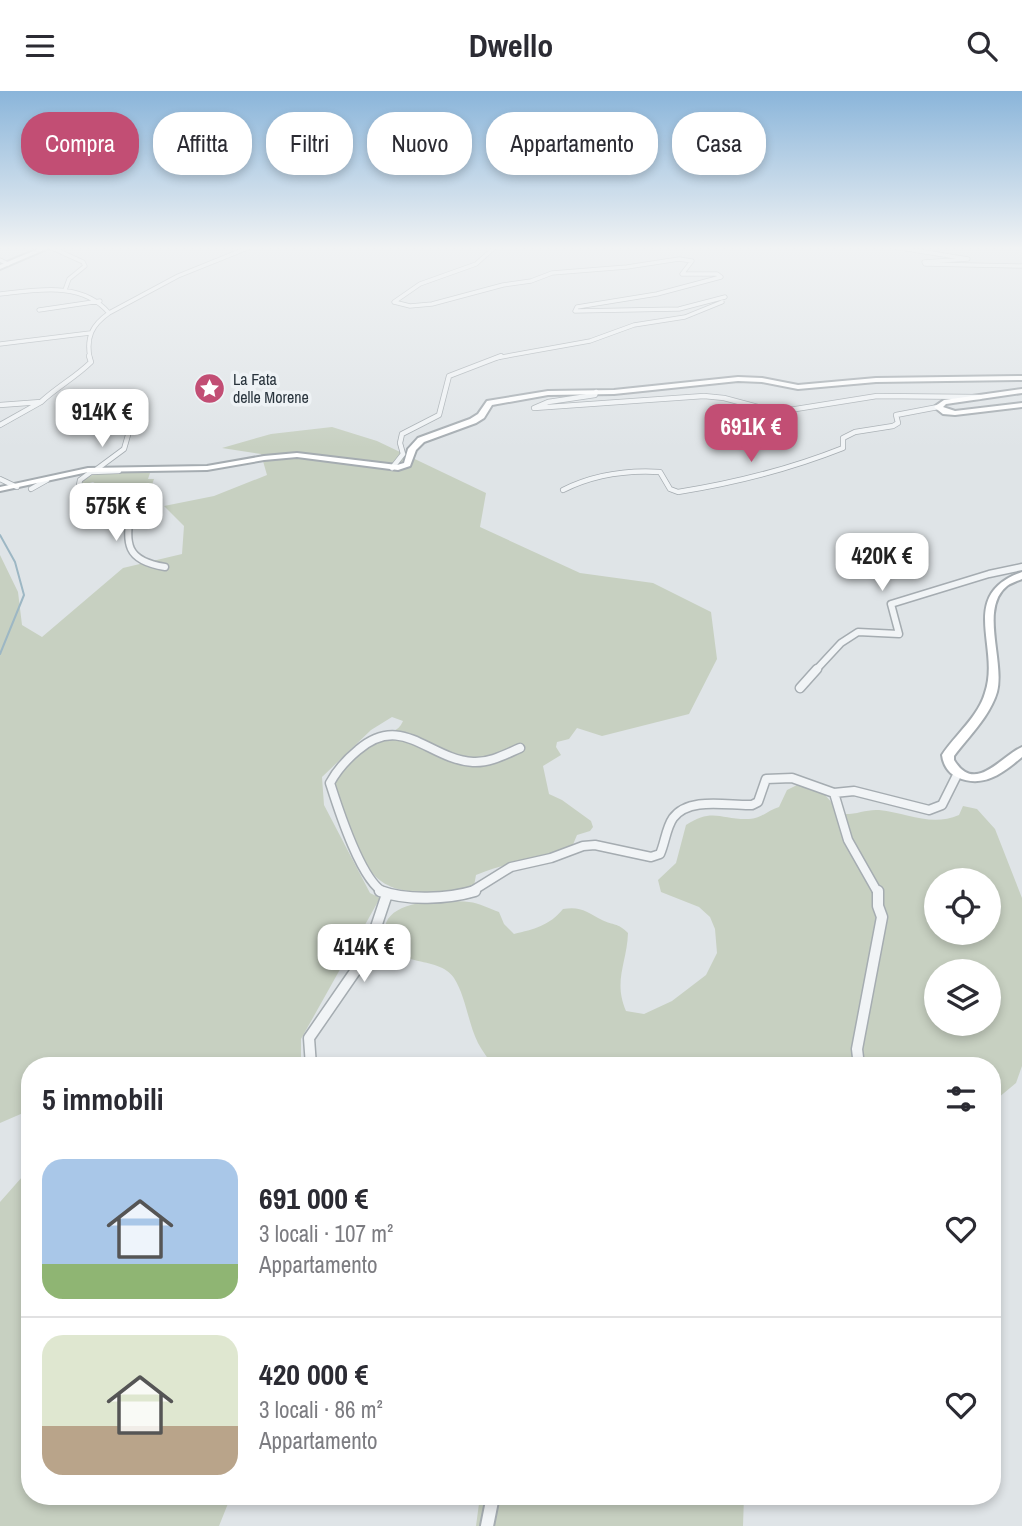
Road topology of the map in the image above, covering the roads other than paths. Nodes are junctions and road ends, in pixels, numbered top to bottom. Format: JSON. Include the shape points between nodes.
{"nodes":[{"id":1,"x":108,"y":314,"type":"edge"},
{"id":2,"x":692,"y":314,"type":"edge"},
{"id":3,"x":90,"y":333,"type":"junction"},
{"id":4,"x":0,"y":344,"type":"edge"},
{"id":5,"x":1022,"y":378,"type":"edge"},
{"id":6,"x":1022,"y":391,"type":"edge"},
{"id":7,"x":596,"y":392,"type":"junction"},
{"id":8,"x":985,"y":398,"type":"junction"},
{"id":9,"x":41,"y":402,"type":"junction"},
{"id":10,"x":0,"y":405,"type":"edge"},
{"id":11,"x":1022,"y":405,"type":"edge"},
{"id":12,"x":939,"y":407,"type":"junction"},
{"id":13,"x":0,"y":425,"type":"edge"},
{"id":14,"x":128,"y":435,"type":"dead end"},
{"id":15,"x":392,"y":468,"type":"junction"},
{"id":16,"x":97,"y":469,"type":"junction"},
{"id":17,"x":119,"y":471,"type":"junction"},
{"id":18,"x":0,"y":479,"type":"edge"},
{"id":19,"x":47,"y":480,"type":"junction"},
{"id":20,"x":17,"y":487,"type":"junction"},
{"id":21,"x":0,"y":489,"type":"edge"},
{"id":22,"x":31,"y":489,"type":"dead end"},
{"id":23,"x":563,"y":490,"type":"dead end"},
{"id":24,"x":165,"y":567,"type":"dead end"},
{"id":25,"x":1022,"y":567,"type":"edge"},
{"id":26,"x":1022,"y":575,"type":"edge"},
{"id":27,"x":800,"y":688,"type":"dead end"},
{"id":28,"x":520,"y":748,"type":"dead end"},
{"id":29,"x":1022,"y":751,"type":"edge"},
{"id":30,"x":958,"y":773,"type":"junction"},
{"id":31,"x":834,"y":793,"type":"junction"},
{"id":32,"x":387,"y":894,"type":"junction"},
{"id":33,"x":310,"y":1057,"type":"edge"},
{"id":34,"x":858,"y":1057,"type":"edge"},
{"id":35,"x":491,"y":1505,"type":"edge"},
{"id":36,"x":487,"y":1526,"type":"edge"}],
"edges":[{"from":1,"to":3,"type":"street","via":[[93,324]]},
{"from":2,"to":15,"type":"street","via":[[634,325],[590,341],[504,355],[454,373],[449,376],[439,415],[402,434],[403,454]]},
{"from":3,"to":4,"type":"street"},
{"from":3,"to":9,"type":"street","via":[[86,346],[91,362]]},
{"from":5,"to":7,"type":"street","via":[[876,380],[798,387],[738,380]]},
{"from":6,"to":8,"type":"street"},
{"from":7,"to":8,"type":"street","via":[[534,408],[704,395],[733,398],[777,412],[877,396]]},
{"from":7,"to":15,"type":"street","via":[[548,393],[489,403],[473,421],[421,440],[407,464]]},
{"from":8,"to":12,"type":"street","via":[[944,402]]},
{"from":9,"to":10,"type":"street"},
{"from":9,"to":13,"type":"street"},
{"from":11,"to":12,"type":"street","via":[[955,413]]},
{"from":12,"to":23,"type":"street","via":[[896,415],[898,423],[893,426],[855,432],[843,438],[844,448],[825,456],[738,481],[678,492],[670,489],[660,472],[628,472],[571,484]]},
{"from":14,"to":16,"type":"street","via":[[120,454]]},
{"from":15,"to":17,"type":"street","via":[[297,456],[207,468]]},
{"from":16,"to":17,"type":"street"},
{"from":16,"to":19,"type":"street"},
{"from":17,"to":24,"type":"street","via":[[88,473],[79,485],[131,505],[126,528],[133,553],[143,563]]},
{"from":18,"to":20,"type":"street"},
{"from":19,"to":20,"type":"street"},
{"from":19,"to":22,"type":"street"},
{"from":20,"to":21,"type":"street"},
{"from":25,"to":27,"type":"street","via":[[891,604],[899,634],[858,632],[841,643]]},
{"from":26,"to":30,"type":"street","via":[[990,597],[992,691],[948,755]]},
{"from":28,"to":32,"type":"street","via":[[469,762],[389,732],[377,734],[349,759],[331,779],[331,789],[366,871]]},
{"from":29,"to":30,"type":"street","via":[[986,779]]},
{"from":30,"to":31,"type":"street","via":[[942,805],[929,810],[854,792]]},
{"from":31,"to":32,"type":"street","via":[[773,777],[766,779],[758,802],[752,805],[683,809],[674,817],[660,854],[637,856],[583,846],[511,867],[475,891],[460,895]]},
{"from":31,"to":34,"type":"street","via":[[848,840],[878,890],[882,916]]},
{"from":32,"to":33,"type":"street","via":[[367,954],[309,1038]]},
{"from":35,"to":36,"type":"street"}]}
